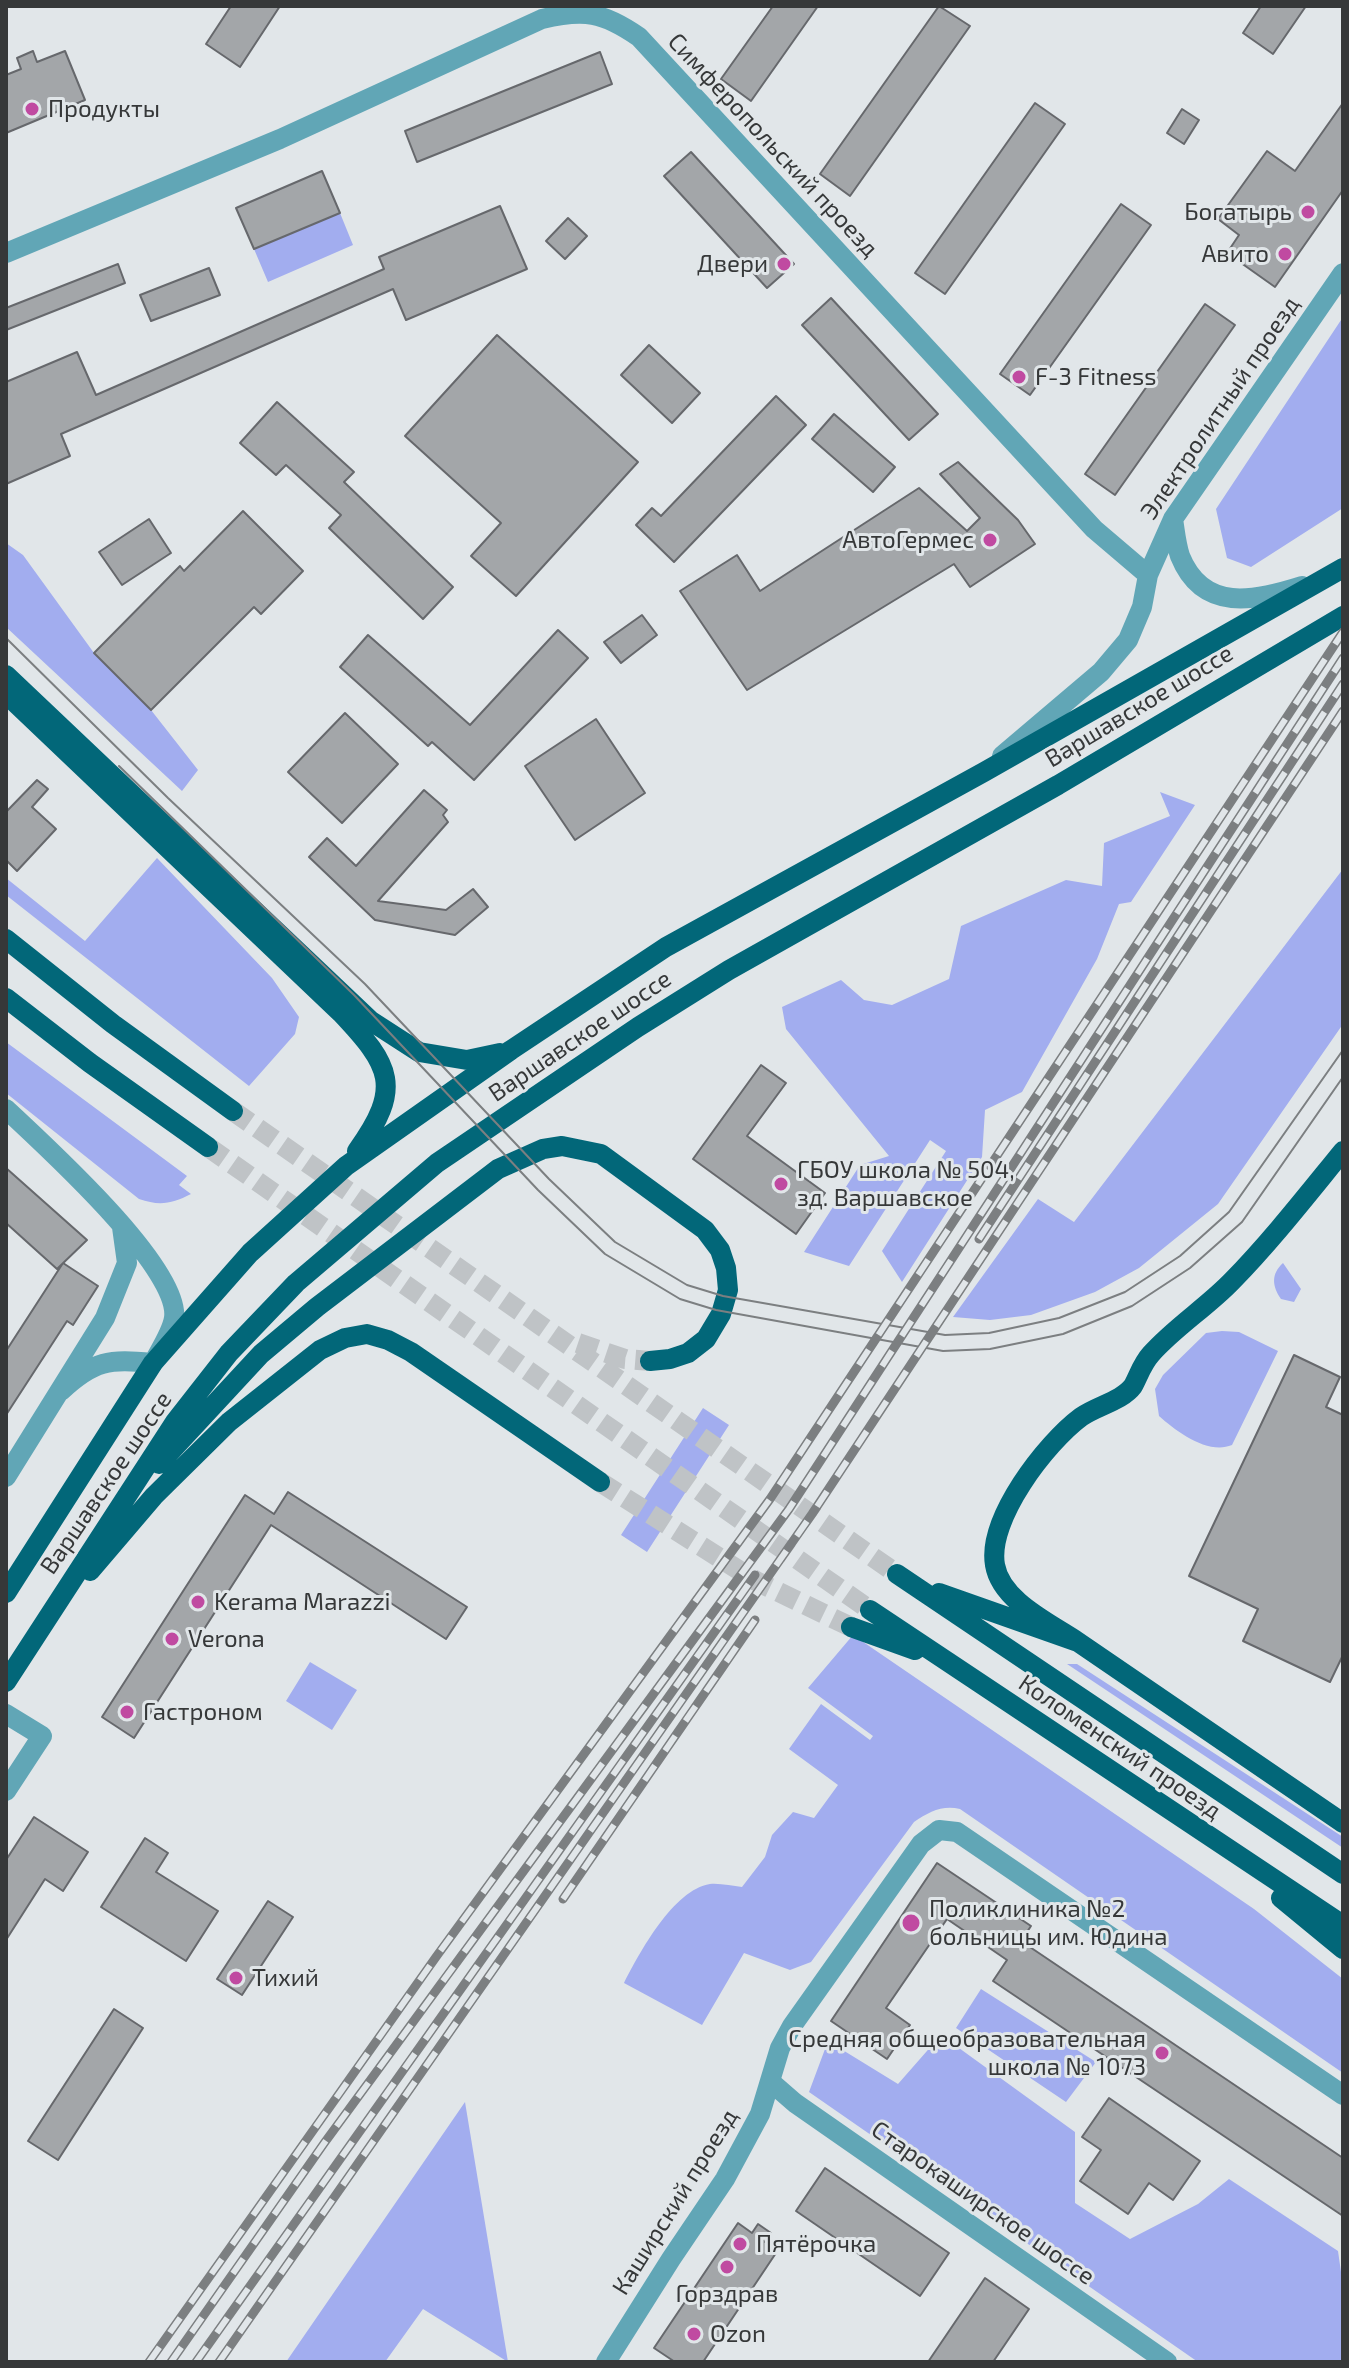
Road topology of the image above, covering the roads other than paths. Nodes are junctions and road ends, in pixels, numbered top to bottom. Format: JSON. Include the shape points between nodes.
{"nodes":[{"id":1,"x":6,"y":253,"type":"edge"},
{"id":2,"x":1343,"y":273,"type":"edge"},
{"id":3,"x":1173,"y":519,"type":"junction"},
{"id":4,"x":1148,"y":575,"type":"junction"},
{"id":5,"x":1331,"y":575,"type":"edge"},
{"id":6,"x":1343,"y":616,"type":"edge"},
{"id":7,"x":6,"y":675,"type":"edge"},
{"id":8,"x":6,"y":694,"type":"edge"},
{"id":9,"x":984,"y":772,"type":"junction"},
{"id":10,"x":6,"y":939,"type":"edge"},
{"id":11,"x":6,"y":998,"type":"edge"},
{"id":12,"x":511,"y":1050,"type":"junction"},
{"id":13,"x":6,"y":1109,"type":"edge"},
{"id":14,"x":233,"y":1111,"type":"tunnel mouth"},
{"id":15,"x":208,"y":1147,"type":"tunnel mouth"},
{"id":16,"x":1343,"y":1151,"type":"edge"},
{"id":17,"x":346,"y":1166,"type":"junction"},
{"id":18,"x":122,"y":1227,"type":"junction"},
{"id":19,"x":650,"y":1361,"type":"tunnel mouth"},
{"id":20,"x":153,"y":1363,"type":"junction"},
{"id":21,"x":61,"y":1391,"type":"junction"},
{"id":22,"x":6,"y":1477,"type":"edge"},
{"id":23,"x":600,"y":1482,"type":"tunnel mouth"},
{"id":24,"x":116,"y":1512,"type":"junction"},
{"id":25,"x":6,"y":1593,"type":"edge"},
{"id":26,"x":870,"y":1610,"type":"tunnel mouth"},
{"id":27,"x":851,"y":1627,"type":"tunnel mouth"},
{"id":28,"x":38,"y":1632,"type":"junction"},
{"id":29,"x":1078,"y":1642,"type":"junction"},
{"id":30,"x":945,"y":1661,"type":"junction"},
{"id":31,"x":6,"y":1682,"type":"edge"},
{"id":32,"x":6,"y":1714,"type":"edge"},
{"id":33,"x":6,"y":1791,"type":"edge"},
{"id":34,"x":1343,"y":1823,"type":"edge"},
{"id":35,"x":1198,"y":1830,"type":"junction"},
{"id":36,"x":1343,"y":1874,"type":"edge"},
{"id":37,"x":1343,"y":1925,"type":"edge"},
{"id":38,"x":1343,"y":1949,"type":"edge"},
{"id":39,"x":772,"y":2083,"type":"junction"},
{"id":40,"x":1343,"y":2095,"type":"edge"},
{"id":41,"x":606,"y":2362,"type":"edge"},
{"id":42,"x":1167,"y":2362,"type":"edge"}],
"edges":[{"from":1,"to":4,"type":"street","name":"Симферопольский проезд","via":[[280,139],[542,19],[590,13],[614,20],[639,37],[1094,529]]},
{"from":2,"to":3,"type":"street","name":"Электролитный проезд"},
{"from":3,"to":4,"type":"street","name":"Электролитный проезд"},
{"from":3,"to":5,"type":"street","via":[[1186,567],[1196,582],[1215,594],[1268,597]]},
{"from":4,"to":9,"type":"street","name":"Электролитный проезд","via":[[1137,624],[1119,651]]},
{"from":5,"to":9,"type":"main road","name":"Варшавское шоссе"},
{"from":6,"to":24,"type":"main road","name":"Варшавское шоссе","via":[[1058,785],[729,970],[437,1163],[296,1283],[229,1353],[175,1422]]},
{"from":7,"to":12,"type":"main road","via":[[371,1021],[419,1052],[467,1060]]},
{"from":8,"to":17,"type":"main road","via":[[373,1047],[385,1073],[384,1102]]},
{"from":9,"to":12,"type":"main road","name":"Варшавское шоссе","via":[[666,947]]},
{"from":10,"to":14,"type":"main road"},
{"from":11,"to":15,"type":"main road"},
{"from":12,"to":17,"type":"main road","name":"Варшавское шоссе"},
{"from":13,"to":18,"type":"street","via":[[100,1198]]},
{"from":16,"to":29,"type":"main road","via":[[1269,1244],[1151,1353],[1132,1387],[1083,1415],[1044,1453],[1003,1518],[995,1540],[1001,1582],[1017,1600]]},
{"from":17,"to":20,"type":"main road","name":"Варшавское шоссе","via":[[250,1253]]},
{"from":18,"to":20,"type":"street","via":[[165,1281],[173,1301],[174,1319]]},
{"from":18,"to":21,"type":"street","via":[[127,1263],[105,1318]]},
{"from":19,"to":24,"type":"main road","via":[[688,1353],[706,1339],[728,1290],[720,1250],[705,1230],[601,1154],[562,1146],[543,1149],[498,1169],[261,1354]]},
{"from":20,"to":21,"type":"street","via":[[103,1363],[83,1371]]},
{"from":20,"to":25,"type":"main road","name":"Варшавское шоссе"},
{"from":21,"to":22,"type":"street"},
{"from":23,"to":28,"type":"main road","via":[[411,1352],[367,1334],[345,1338],[320,1350],[229,1422],[154,1496]]},
{"from":24,"to":28,"type":"main road","name":"Варшавское шоссе"},
{"from":26,"to":30,"type":"main road","name":"Коломенский проезд"},
{"from":27,"to":30,"type":"main road"},
{"from":28,"to":31,"type":"main road","name":"Варшавское шоссе"},
{"from":29,"to":34,"type":"main road"},
{"from":29,"to":36,"type":"main road","name":"Коломенский проезд","via":[[903,1578]]},
{"from":30,"to":35,"type":"main road","name":"Коломенский проезд"},
{"from":32,"to":33,"type":"street","via":[[42,1736]]},
{"from":35,"to":37,"type":"main road","name":"Коломенский проезд"},
{"from":35,"to":38,"type":"main road"},
{"from":39,"to":40,"type":"street","name":"Каширский проезд","via":[[780,2048],[792,2026],[921,1844],[939,1830],[957,1832]]},
{"from":39,"to":41,"type":"street","name":"Каширский проезд","via":[[725,2179]]},
{"from":39,"to":42,"type":"street","name":"Старокаширское шоссе"}]}
